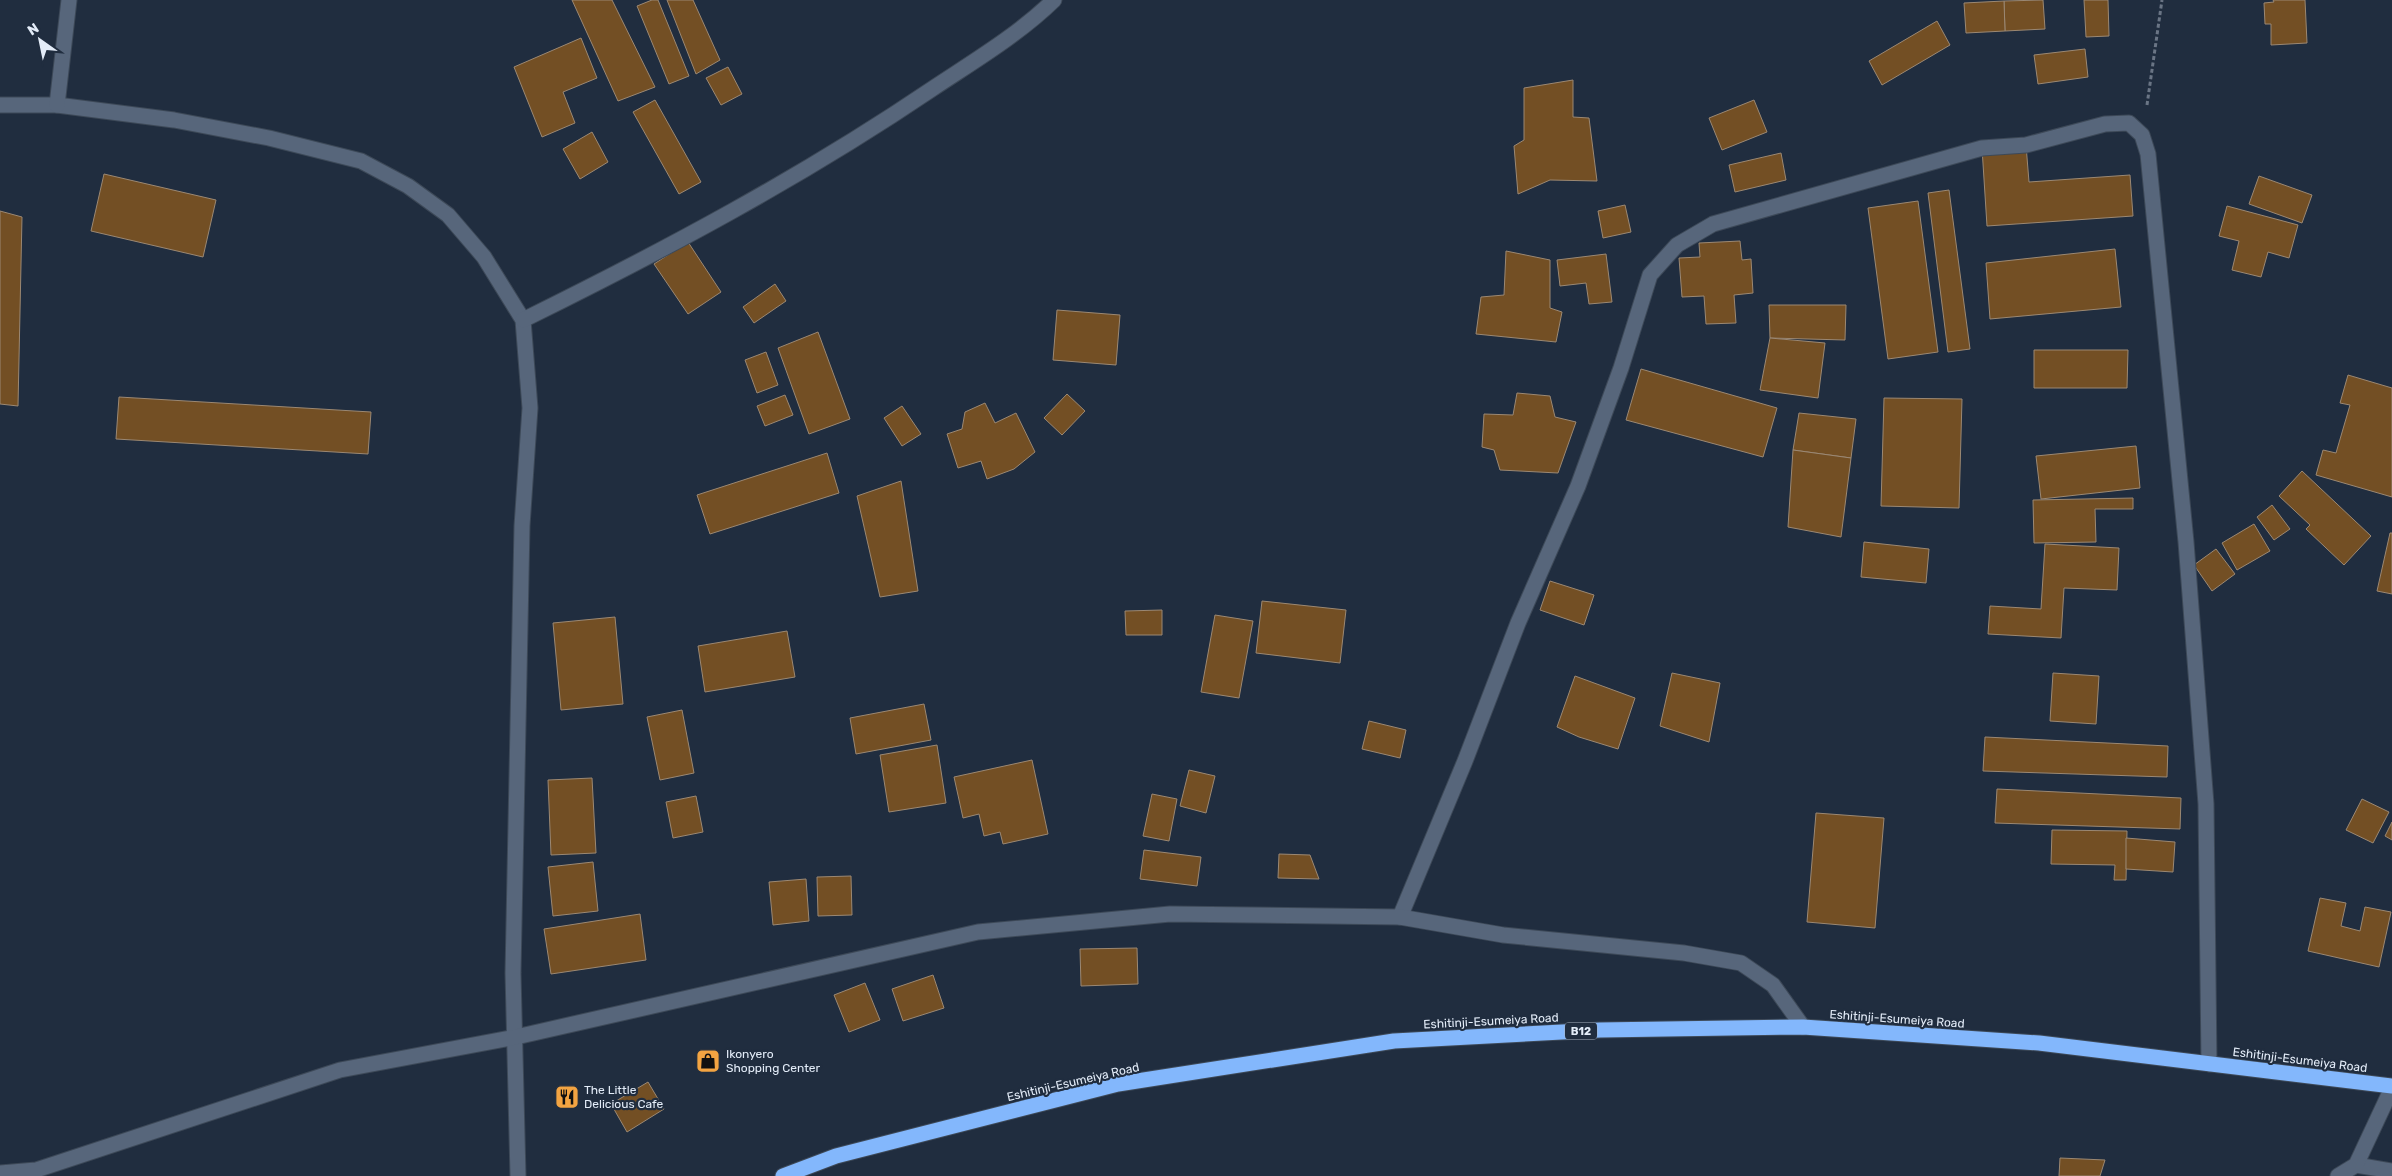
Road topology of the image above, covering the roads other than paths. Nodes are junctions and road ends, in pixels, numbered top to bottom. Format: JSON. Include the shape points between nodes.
{"nodes":[{"id":1,"x":69,"y":0,"type":"edge"},
{"id":2,"x":1054,"y":0,"type":"edge"},
{"id":3,"x":0,"y":105,"type":"edge"},
{"id":4,"x":58,"y":106,"type":"junction"},
{"id":5,"x":523,"y":320,"type":"junction"},
{"id":6,"x":1400,"y":917,"type":"junction"},
{"id":7,"x":1803,"y":1027,"type":"junction"},
{"id":8,"x":516,"y":1037,"type":"junction"},
{"id":9,"x":2209,"y":1064,"type":"junction"},
{"id":10,"x":2392,"y":1087,"type":"edge"},
{"id":11,"x":2356,"y":1165,"type":"junction"},
{"id":12,"x":2392,"y":1171,"type":"edge"},
{"id":13,"x":0,"y":1173,"type":"edge"},
{"id":14,"x":518,"y":1176,"type":"edge"},
{"id":15,"x":783,"y":1176,"type":"edge"},
{"id":16,"x":2338,"y":1176,"type":"edge"}],
"edges":[{"from":1,"to":4,"type":"street"},
{"from":2,"to":5,"type":"street","via":[[1030,23],[891,117],[745,204],[630,267]]},
{"from":3,"to":4,"type":"street"},
{"from":4,"to":5,"type":"street","via":[[183,122],[269,138],[361,162],[408,186],[448,215],[484,257]]},
{"from":5,"to":8,"type":"street","via":[[530,408],[522,526],[513,973]]},
{"from":6,"to":7,"type":"street","via":[[1503,935],[1684,953],[1741,963],[1773,985]]},
{"from":6,"to":8,"type":"street","via":[[1170,914],[978,932]]},
{"from":6,"to":9,"type":"street","via":[[1518,623],[1578,486],[1650,275],[1677,245],[1713,224],[1982,148],[2026,145],[2105,124],[2129,123],[2142,135],[2148,154],[2184,522],[2206,804]]},
{"from":7,"to":9,"type":"highway","name":"Eshitinji-Esumeiya Road","number":"B12","via":[[2039,1043]]},
{"from":7,"to":15,"type":"highway","name":"Eshitinji-Esumeiya Road","number":"B12","via":[[1600,1030],[1394,1040],[1118,1084],[836,1156]]},
{"from":8,"to":13,"type":"street","via":[[340,1070],[36,1170]]},
{"from":8,"to":14,"type":"street"},
{"from":9,"to":10,"type":"highway","name":"Eshitinji-Esumeiya Road","number":"B12"},
{"from":10,"to":11,"type":"street"},
{"from":11,"to":12,"type":"street"},
{"from":11,"to":16,"type":"street"}]}
